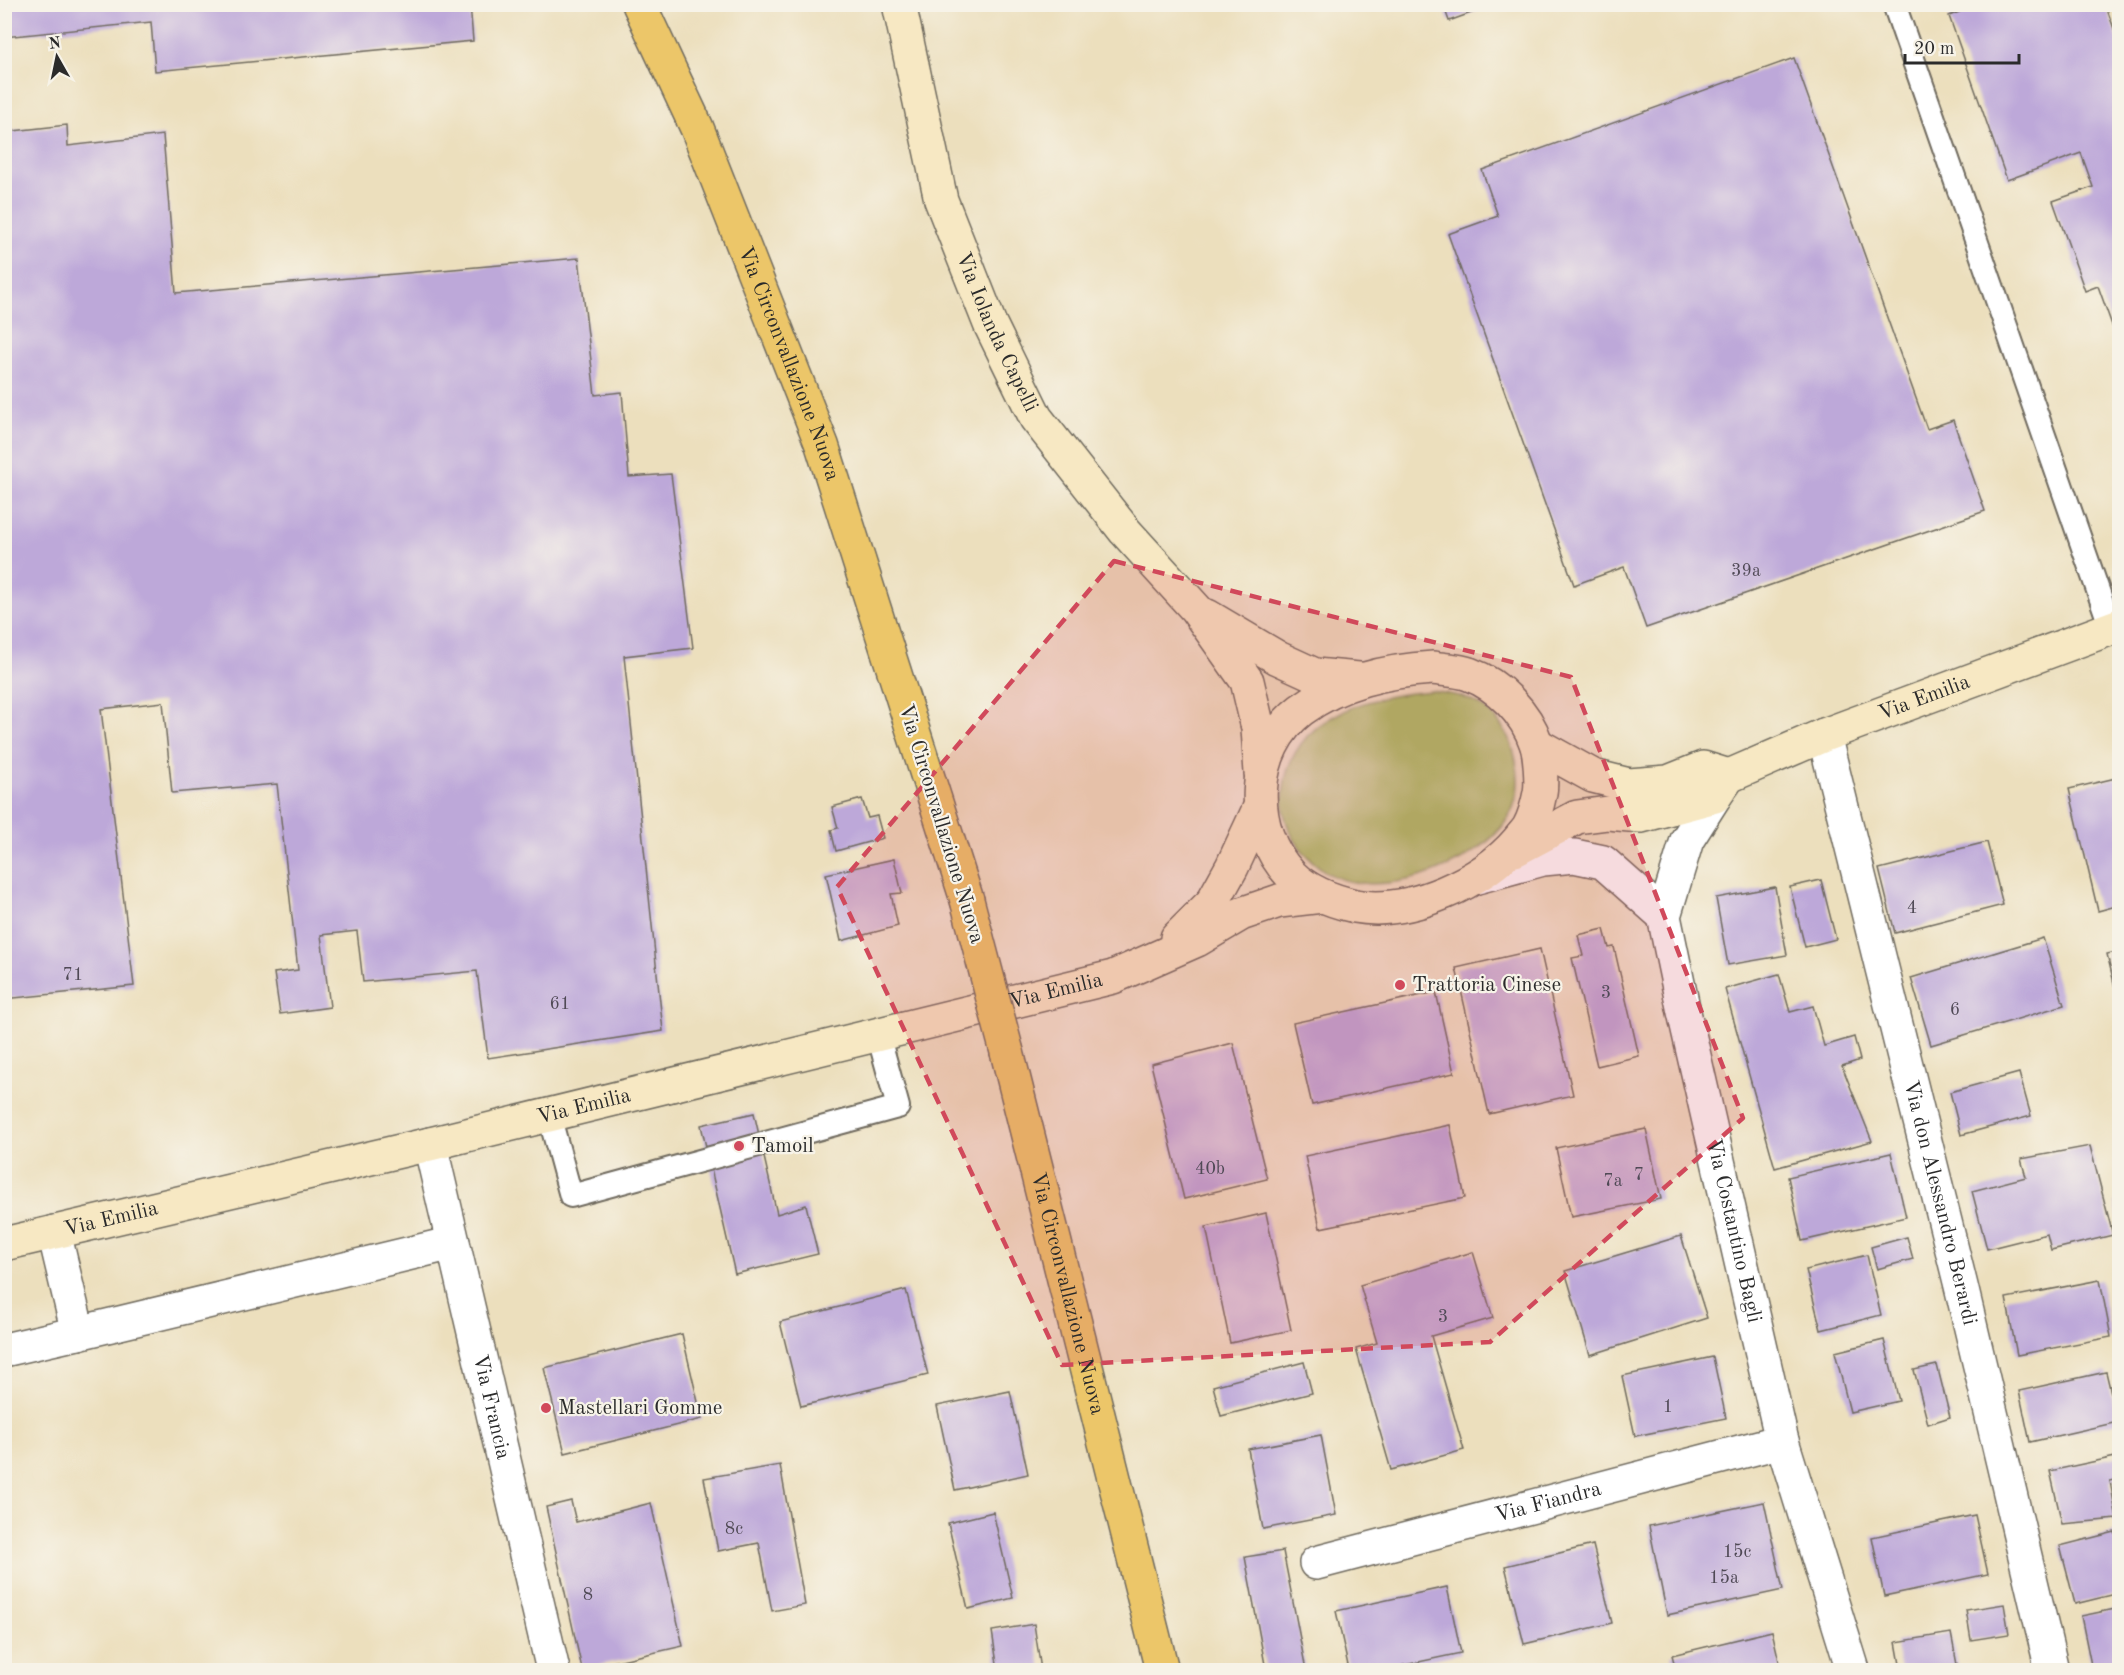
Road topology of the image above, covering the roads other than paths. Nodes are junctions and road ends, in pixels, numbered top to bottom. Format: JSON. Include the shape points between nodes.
{"nodes":[{"id":1,"x":639,"y":4,"type":"edge"},
{"id":2,"x":899,"y":4,"type":"edge"},
{"id":3,"x":1894,"y":4,"type":"edge"},
{"id":4,"x":1196,"y":609,"type":"junction"},
{"id":5,"x":2115,"y":626,"type":"edge"},
{"id":6,"x":1361,"y":680,"type":"junction"},
{"id":7,"x":1824,"y":735,"type":"junction"},
{"id":8,"x":1537,"y":745,"type":"junction"},
{"id":9,"x":1262,"y":773,"type":"junction"},
{"id":10,"x":1722,"y":786,"type":"junction"},
{"id":11,"x":1259,"y":809,"type":"junction"},
{"id":12,"x":1506,"y":856,"type":"junction"},
{"id":13,"x":1477,"y":877,"type":"junction"},
{"id":14,"x":1322,"y":896,"type":"junction"},
{"id":15,"x":1664,"y":915,"type":"junction"},
{"id":16,"x":1159,"y":957,"type":"junction"},
{"id":17,"x":878,"y":1034,"type":"junction"},
{"id":18,"x":549,"y":1115,"type":"junction"},
{"id":19,"x":430,"y":1144,"type":"junction"},
{"id":20,"x":54,"y":1232,"type":"junction"},
{"id":21,"x":453,"y":1243,"type":"junction"},
{"id":22,"x":4,"y":1244,"type":"edge"},
{"id":23,"x":78,"y":1333,"type":"junction"},
{"id":24,"x":4,"y":1350,"type":"edge"},
{"id":25,"x":1782,"y":1441,"type":"junction"},
{"id":26,"x":1316,"y":1563,"type":"dead end"},
{"id":27,"x":553,"y":1671,"type":"edge"},
{"id":28,"x":1161,"y":1671,"type":"edge"},
{"id":29,"x":1853,"y":1671,"type":"edge"},
{"id":30,"x":2052,"y":1671,"type":"edge"}],
"edges":[{"from":1,"to":28,"type":"main road","name":"Via Circonvallazione Nuova","bridge":true,"via":[[697,128],[822,445],[967,900]]},
{"from":2,"to":4,"type":"main road","name":"Via Iolanda Capelli","via":[[941,200],[990,324],[1031,408],[1125,531]]},
{"from":3,"to":5,"type":"lane"},
{"from":4,"to":6,"type":"main road","name":"Via Iolanda Capelli","via":[[1278,658],[1315,675]]},
{"from":4,"to":9,"type":"main road","name":"Via Iolanda Capelli","via":[[1247,681],[1258,728]]},
{"from":5,"to":7,"type":"main road","name":"Via Emilia"},
{"from":6,"to":8,"type":"main road","via":[[1399,670],[1433,668],[1468,674],[1501,693],[1526,721]]},
{"from":6,"to":9,"type":"main road","via":[[1330,692],[1300,711],[1276,738]]},
{"from":7,"to":10,"type":"main road","name":"Via Emilia"},
{"from":7,"to":30,"type":"street","name":"Via don Alessandro Berardi"},
{"from":8,"to":10,"type":"main road","via":[[1593,776],[1629,785],[1668,782],[1703,768]]},
{"from":8,"to":12,"type":"main road","via":[[1540,792],[1529,828]]},
{"from":9,"to":11,"type":"main road"},
{"from":10,"to":12,"type":"main road","name":"Via Emilia","via":[[1641,816],[1608,813],[1577,817]]},
{"from":10,"to":15,"type":"street","name":"Via Costantino Bagli","via":[[1688,840]]},
{"from":11,"to":14,"type":"main road","via":[[1270,845],[1292,875]]},
{"from":11,"to":16,"type":"main road","name":"Via Emilia","via":[[1212,903]]},
{"from":12,"to":13,"type":"main road"},
{"from":13,"to":14,"type":"main road","via":[[1435,896],[1393,906],[1357,906]]},
{"from":13,"to":15,"type":"street","via":[[1543,859],[1574,856],[1603,862]]},
{"from":14,"to":16,"type":"main road","name":"Via Emilia","via":[[1279,901],[1241,914]]},
{"from":15,"to":25,"type":"street","name":"Via Costantino Bagli"},
{"from":16,"to":17,"type":"main road","name":"Via Emilia","via":[[1113,977]]},
{"from":17,"to":18,"type":"main road","name":"Via Emilia"},
{"from":17,"to":18,"type":"lane","via":[[898,1107],[571,1196]]},
{"from":18,"to":19,"type":"main road","name":"Via Emilia"},
{"from":19,"to":20,"type":"main road","name":"Via Emilia"},
{"from":19,"to":21,"type":"street","name":"Via Francia"},
{"from":20,"to":22,"type":"main road","name":"Via Emilia"},
{"from":20,"to":23,"type":"street"},
{"from":21,"to":23,"type":"street"},
{"from":21,"to":27,"type":"street","name":"Via Francia"},
{"from":23,"to":24,"type":"street"},
{"from":25,"to":26,"type":"street","name":"Via Fiandra"},
{"from":25,"to":29,"type":"street","name":"Via Costantino Bagli"}]}
